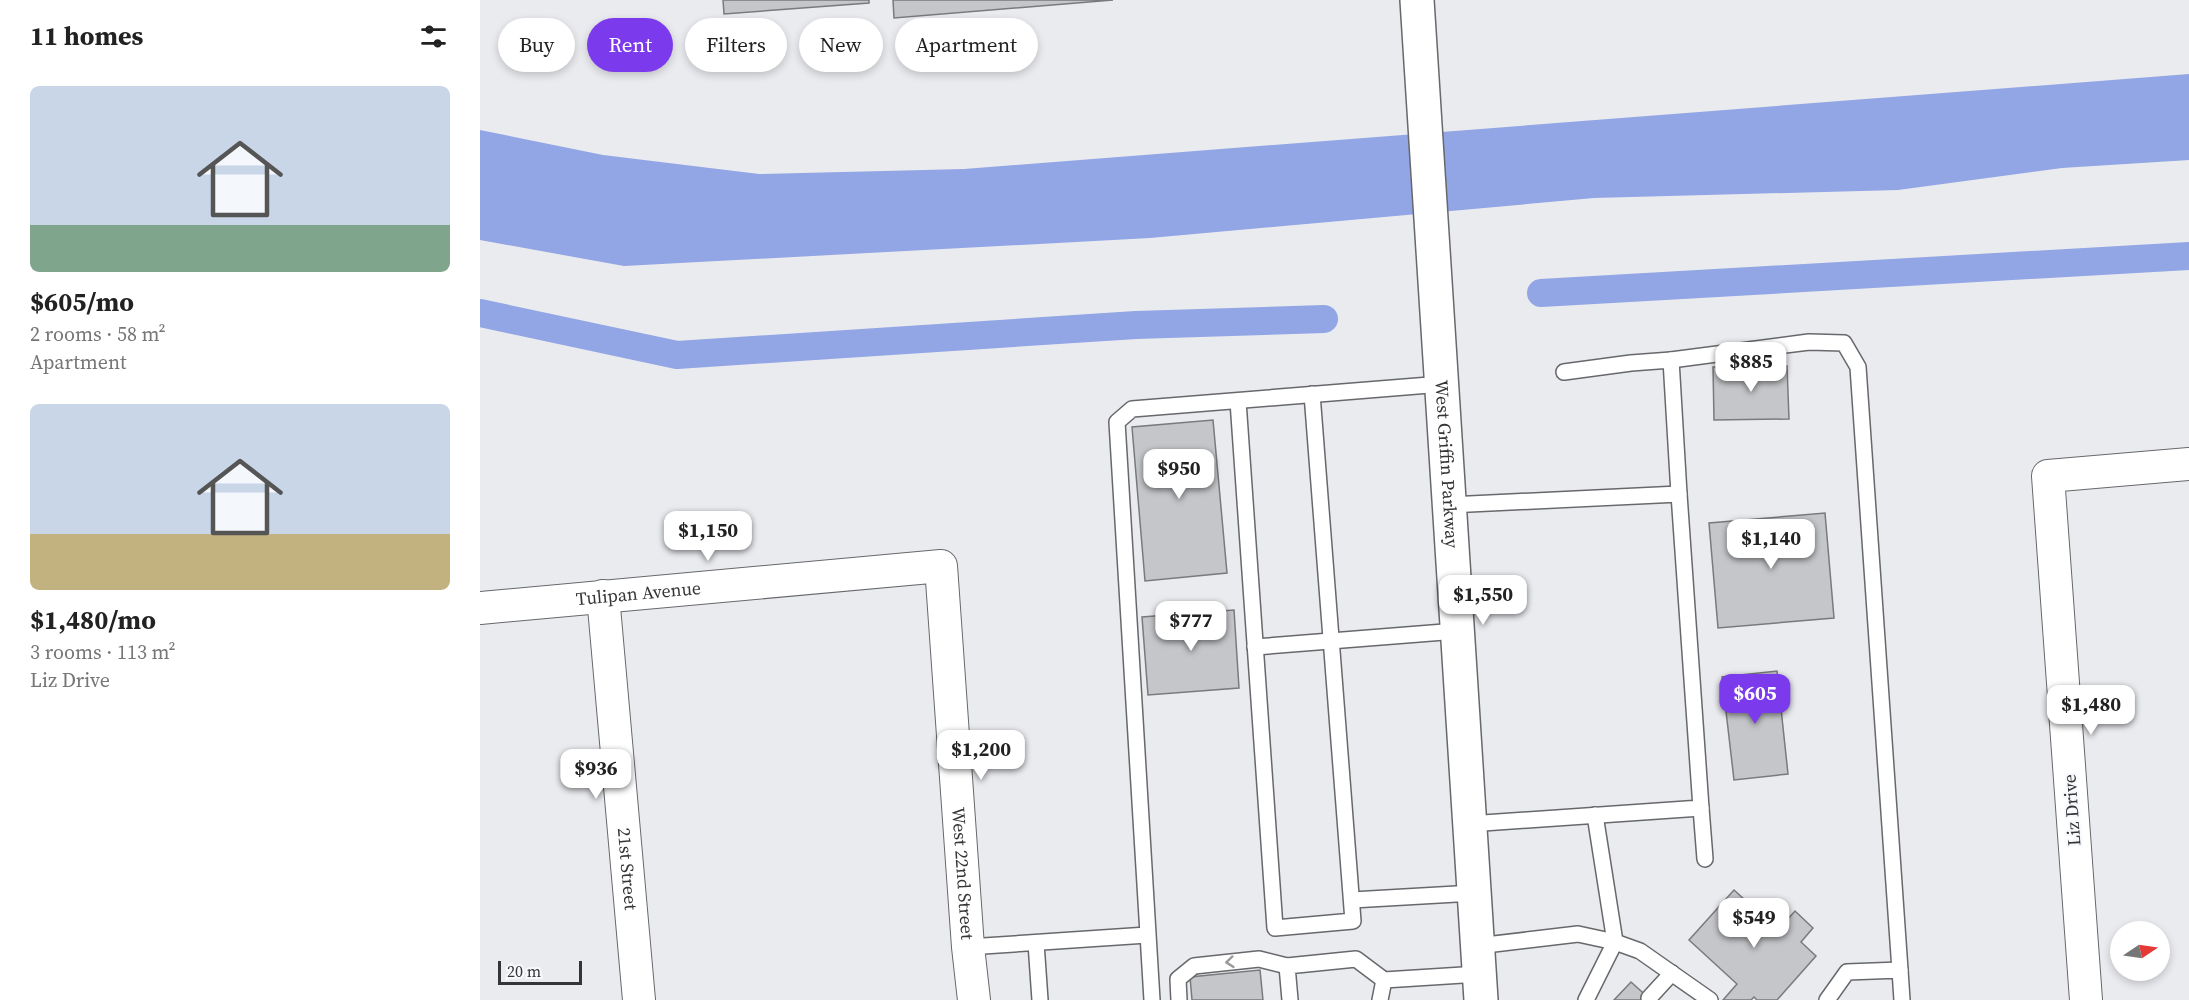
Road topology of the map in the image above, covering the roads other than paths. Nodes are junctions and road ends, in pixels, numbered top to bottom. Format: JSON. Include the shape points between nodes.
{"nodes":[{"id":1,"x":1417,"y":0,"type":"edge"},
{"id":2,"x":1671,"y":360,"type":"junction"},
{"id":3,"x":1564,"y":372,"type":"dead end"},
{"id":4,"x":1442,"y":384,"type":"junction"},
{"id":5,"x":1312,"y":394,"type":"junction"},
{"id":6,"x":1238,"y":401,"type":"junction"},
{"id":7,"x":2189,"y":464,"type":"edge"},
{"id":8,"x":1679,"y":494,"type":"junction"},
{"id":9,"x":1449,"y":505,"type":"junction"},
{"id":10,"x":941,"y":567,"type":"joint"},
{"id":11,"x":603,"y":596,"type":"junction"},
{"id":12,"x":480,"y":608,"type":"edge"},
{"id":13,"x":1457,"y":631,"type":"junction"},
{"id":14,"x":1331,"y":640,"type":"junction"},
{"id":15,"x":1255,"y":647,"type":"junction"},
{"id":16,"x":1701,"y":808,"type":"junction"},
{"id":17,"x":1595,"y":815,"type":"junction"},
{"id":18,"x":1469,"y":824,"type":"junction"},
{"id":19,"x":1706,"y":859,"type":"dead end"},
{"id":20,"x":1474,"y":893,"type":"junction"},
{"id":21,"x":1352,"y":900,"type":"junction"},
{"id":22,"x":1148,"y":935,"type":"junction"},
{"id":23,"x":1615,"y":942,"type":"junction"},
{"id":24,"x":1035,"y":943,"type":"junction"},
{"id":25,"x":968,"y":947,"type":"junction"},
{"id":26,"x":1287,"y":966,"type":"junction"},
{"id":27,"x":1900,"y":970,"type":"junction"},
{"id":28,"x":1672,"y":973,"type":"junction"},
{"id":29,"x":1479,"y":974,"type":"edge"},
{"id":30,"x":1384,"y":980,"type":"junction"},
{"id":31,"x":1649,"y":998,"type":"dead end"},
{"id":32,"x":1701,"y":998,"type":"edge"},
{"id":33,"x":639,"y":1000,"type":"edge"},
{"id":34,"x":974,"y":1000,"type":"edge"},
{"id":35,"x":1040,"y":1000,"type":"edge"},
{"id":36,"x":1152,"y":1000,"type":"edge"},
{"id":37,"x":1179,"y":1000,"type":"edge"},
{"id":38,"x":1290,"y":1000,"type":"edge"},
{"id":39,"x":1380,"y":1000,"type":"edge"},
{"id":40,"x":1586,"y":1000,"type":"edge"},
{"id":41,"x":1827,"y":1000,"type":"edge"},
{"id":42,"x":1902,"y":1000,"type":"edge"},
{"id":43,"x":2086,"y":1000,"type":"edge"}],
"edges":[{"from":1,"to":4,"type":"main road","name":"West Griffin Parkway"},
{"from":2,"to":3,"type":"lane"},
{"from":2,"to":8,"type":"lane"},
{"from":2,"to":27,"type":"lane","via":[[1809,342],[1844,343],[1858,367]]},
{"from":4,"to":5,"type":"lane"},
{"from":4,"to":9,"type":"main road","name":"West Griffin Parkway"},
{"from":5,"to":6,"type":"lane"},
{"from":5,"to":14,"type":"lane"},
{"from":6,"to":15,"type":"lane"},
{"from":6,"to":22,"type":"lane","via":[[1132,410],[1117,422]]},
{"from":7,"to":43,"type":"street","name":"Liz Drive","via":[[2048,476]]},
{"from":8,"to":9,"type":"lane"},
{"from":8,"to":16,"type":"lane"},
{"from":9,"to":13,"type":"main road","name":"West Griffin Parkway"},
{"from":10,"to":11,"type":"street","name":"Tulipan Avenue"},
{"from":10,"to":25,"type":"street","name":"West 22nd Street"},
{"from":11,"to":12,"type":"street","name":"Tulipan Avenue"},
{"from":11,"to":33,"type":"street","name":"21st Street"},
{"from":13,"to":14,"type":"lane"},
{"from":13,"to":18,"type":"main road","name":"West Griffin Parkway"},
{"from":14,"to":15,"type":"lane"},
{"from":14,"to":21,"type":"lane"},
{"from":15,"to":21,"type":"lane","via":[[1275,928],[1353,921]]},
{"from":16,"to":17,"type":"lane"},
{"from":16,"to":19,"type":"lane"},
{"from":17,"to":18,"type":"lane"},
{"from":17,"to":23,"type":"lane"},
{"from":18,"to":20,"type":"main road","name":"West Griffin Parkway"},
{"from":20,"to":21,"type":"lane"},
{"from":20,"to":29,"type":"main road","name":"West Griffin Parkway"},
{"from":22,"to":24,"type":"lane"},
{"from":22,"to":36,"type":"lane"},
{"from":23,"to":28,"type":"lane","via":[[1640,951]]},
{"from":23,"to":29,"type":"lane","via":[[1578,934]]},
{"from":23,"to":40,"type":"lane"},
{"from":24,"to":25,"type":"lane"},
{"from":24,"to":35,"type":"lane"},
{"from":25,"to":34,"type":"street","name":"West 22nd Street"},
{"from":26,"to":30,"type":"lane","via":[[1356,959]]},
{"from":26,"to":37,"type":"lane","one_way":true,"via":[[1259,959],[1194,966],[1178,979]]},
{"from":26,"to":38,"type":"lane"},
{"from":27,"to":41,"type":"lane","via":[[1847,972]]},
{"from":27,"to":42,"type":"lane"},
{"from":28,"to":31,"type":"lane"},
{"from":28,"to":32,"type":"lane"},
{"from":29,"to":30,"type":"lane"},
{"from":30,"to":39,"type":"lane"}]}
